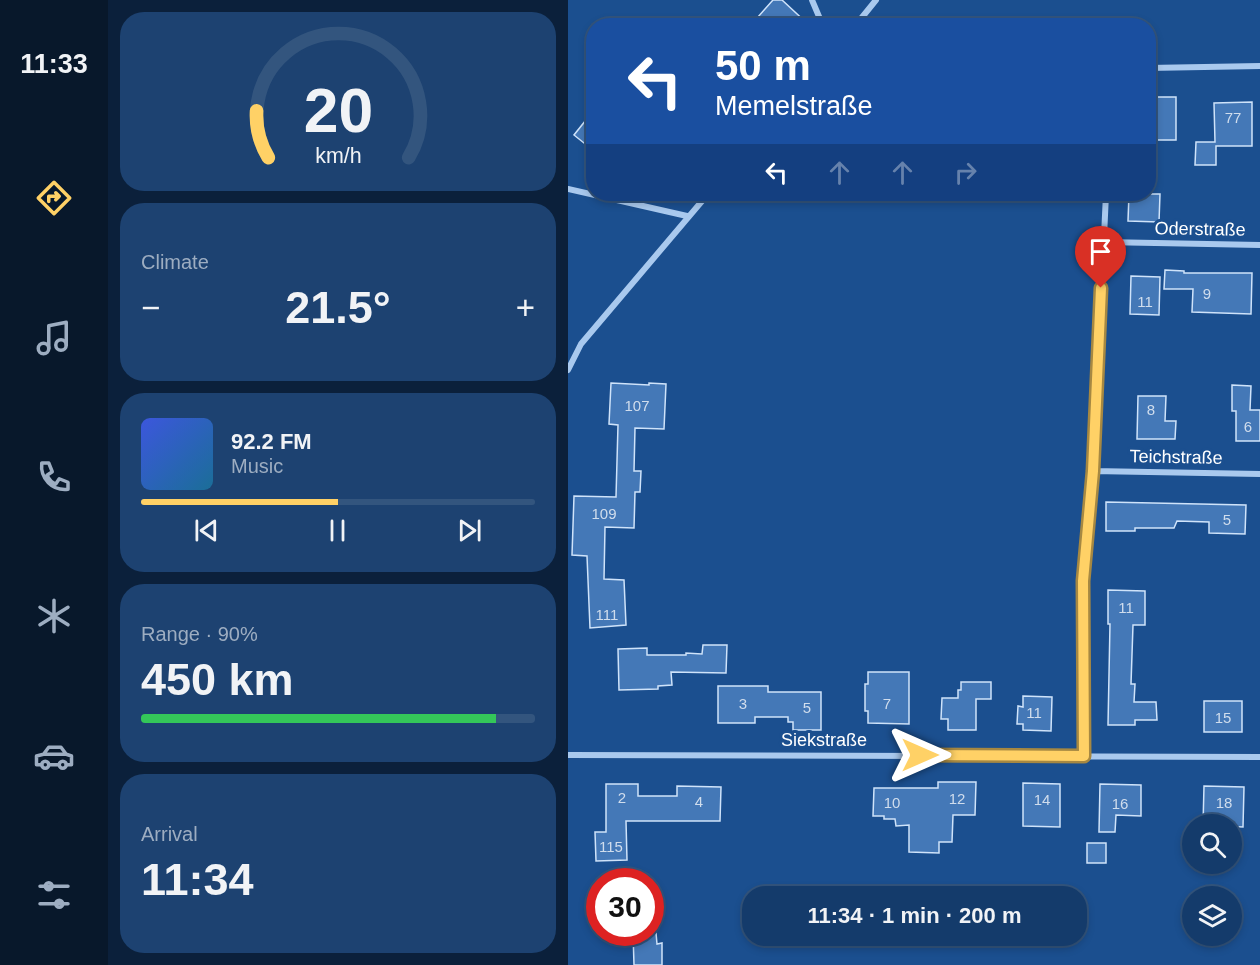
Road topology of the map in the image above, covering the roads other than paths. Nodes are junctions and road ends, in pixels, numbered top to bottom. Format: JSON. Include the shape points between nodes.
{"nodes":[{"id":1,"x":812,"y":0,"type":"edge"},
{"id":2,"x":876,"y":0,"type":"edge"},
{"id":3,"x":820,"y":18,"type":"edge"},
{"id":4,"x":862,"y":18,"type":"edge"},
{"id":5,"x":1260,"y":66,"type":"edge"},
{"id":6,"x":1156,"y":68,"type":"edge"},
{"id":7,"x":568,"y":189,"type":"edge"},
{"id":8,"x":586,"y":193,"type":"edge"},
{"id":9,"x":621,"y":201,"type":"edge"},
{"id":10,"x":701,"y":201,"type":"edge"},
{"id":11,"x":1106,"y":201,"type":"edge"},
{"id":12,"x":687,"y":216,"type":"junction"},
{"id":13,"x":1104,"y":242,"type":"junction"},
{"id":14,"x":1260,"y":245,"type":"edge"},
{"id":15,"x":568,"y":370,"type":"edge"},
{"id":16,"x":1093,"y":471,"type":"junction"},
{"id":17,"x":1260,"y":474,"type":"edge"},
{"id":18,"x":568,"y":755,"type":"edge"},
{"id":19,"x":1084,"y":756,"type":"junction"},
{"id":20,"x":1260,"y":757,"type":"edge"}],
"edges":[{"from":1,"to":3,"type":"street"},
{"from":2,"to":4,"type":"street"},
{"from":5,"to":6,"type":"street"},
{"from":7,"to":8,"type":"street"},
{"from":9,"to":12,"type":"street"},
{"from":10,"to":12,"type":"street"},
{"from":11,"to":13,"type":"street"},
{"from":12,"to":15,"type":"street","via":[[581,344]]},
{"from":13,"to":14,"type":"street","name":"Oderstraße"},
{"from":13,"to":16,"type":"street"},
{"from":16,"to":17,"type":"street","name":"Teichstraße"},
{"from":16,"to":19,"type":"street","via":[[1083,581]]},
{"from":18,"to":19,"type":"street","name":"Siekstraße"},
{"from":19,"to":20,"type":"street","name":"Siekstraße"}]}
